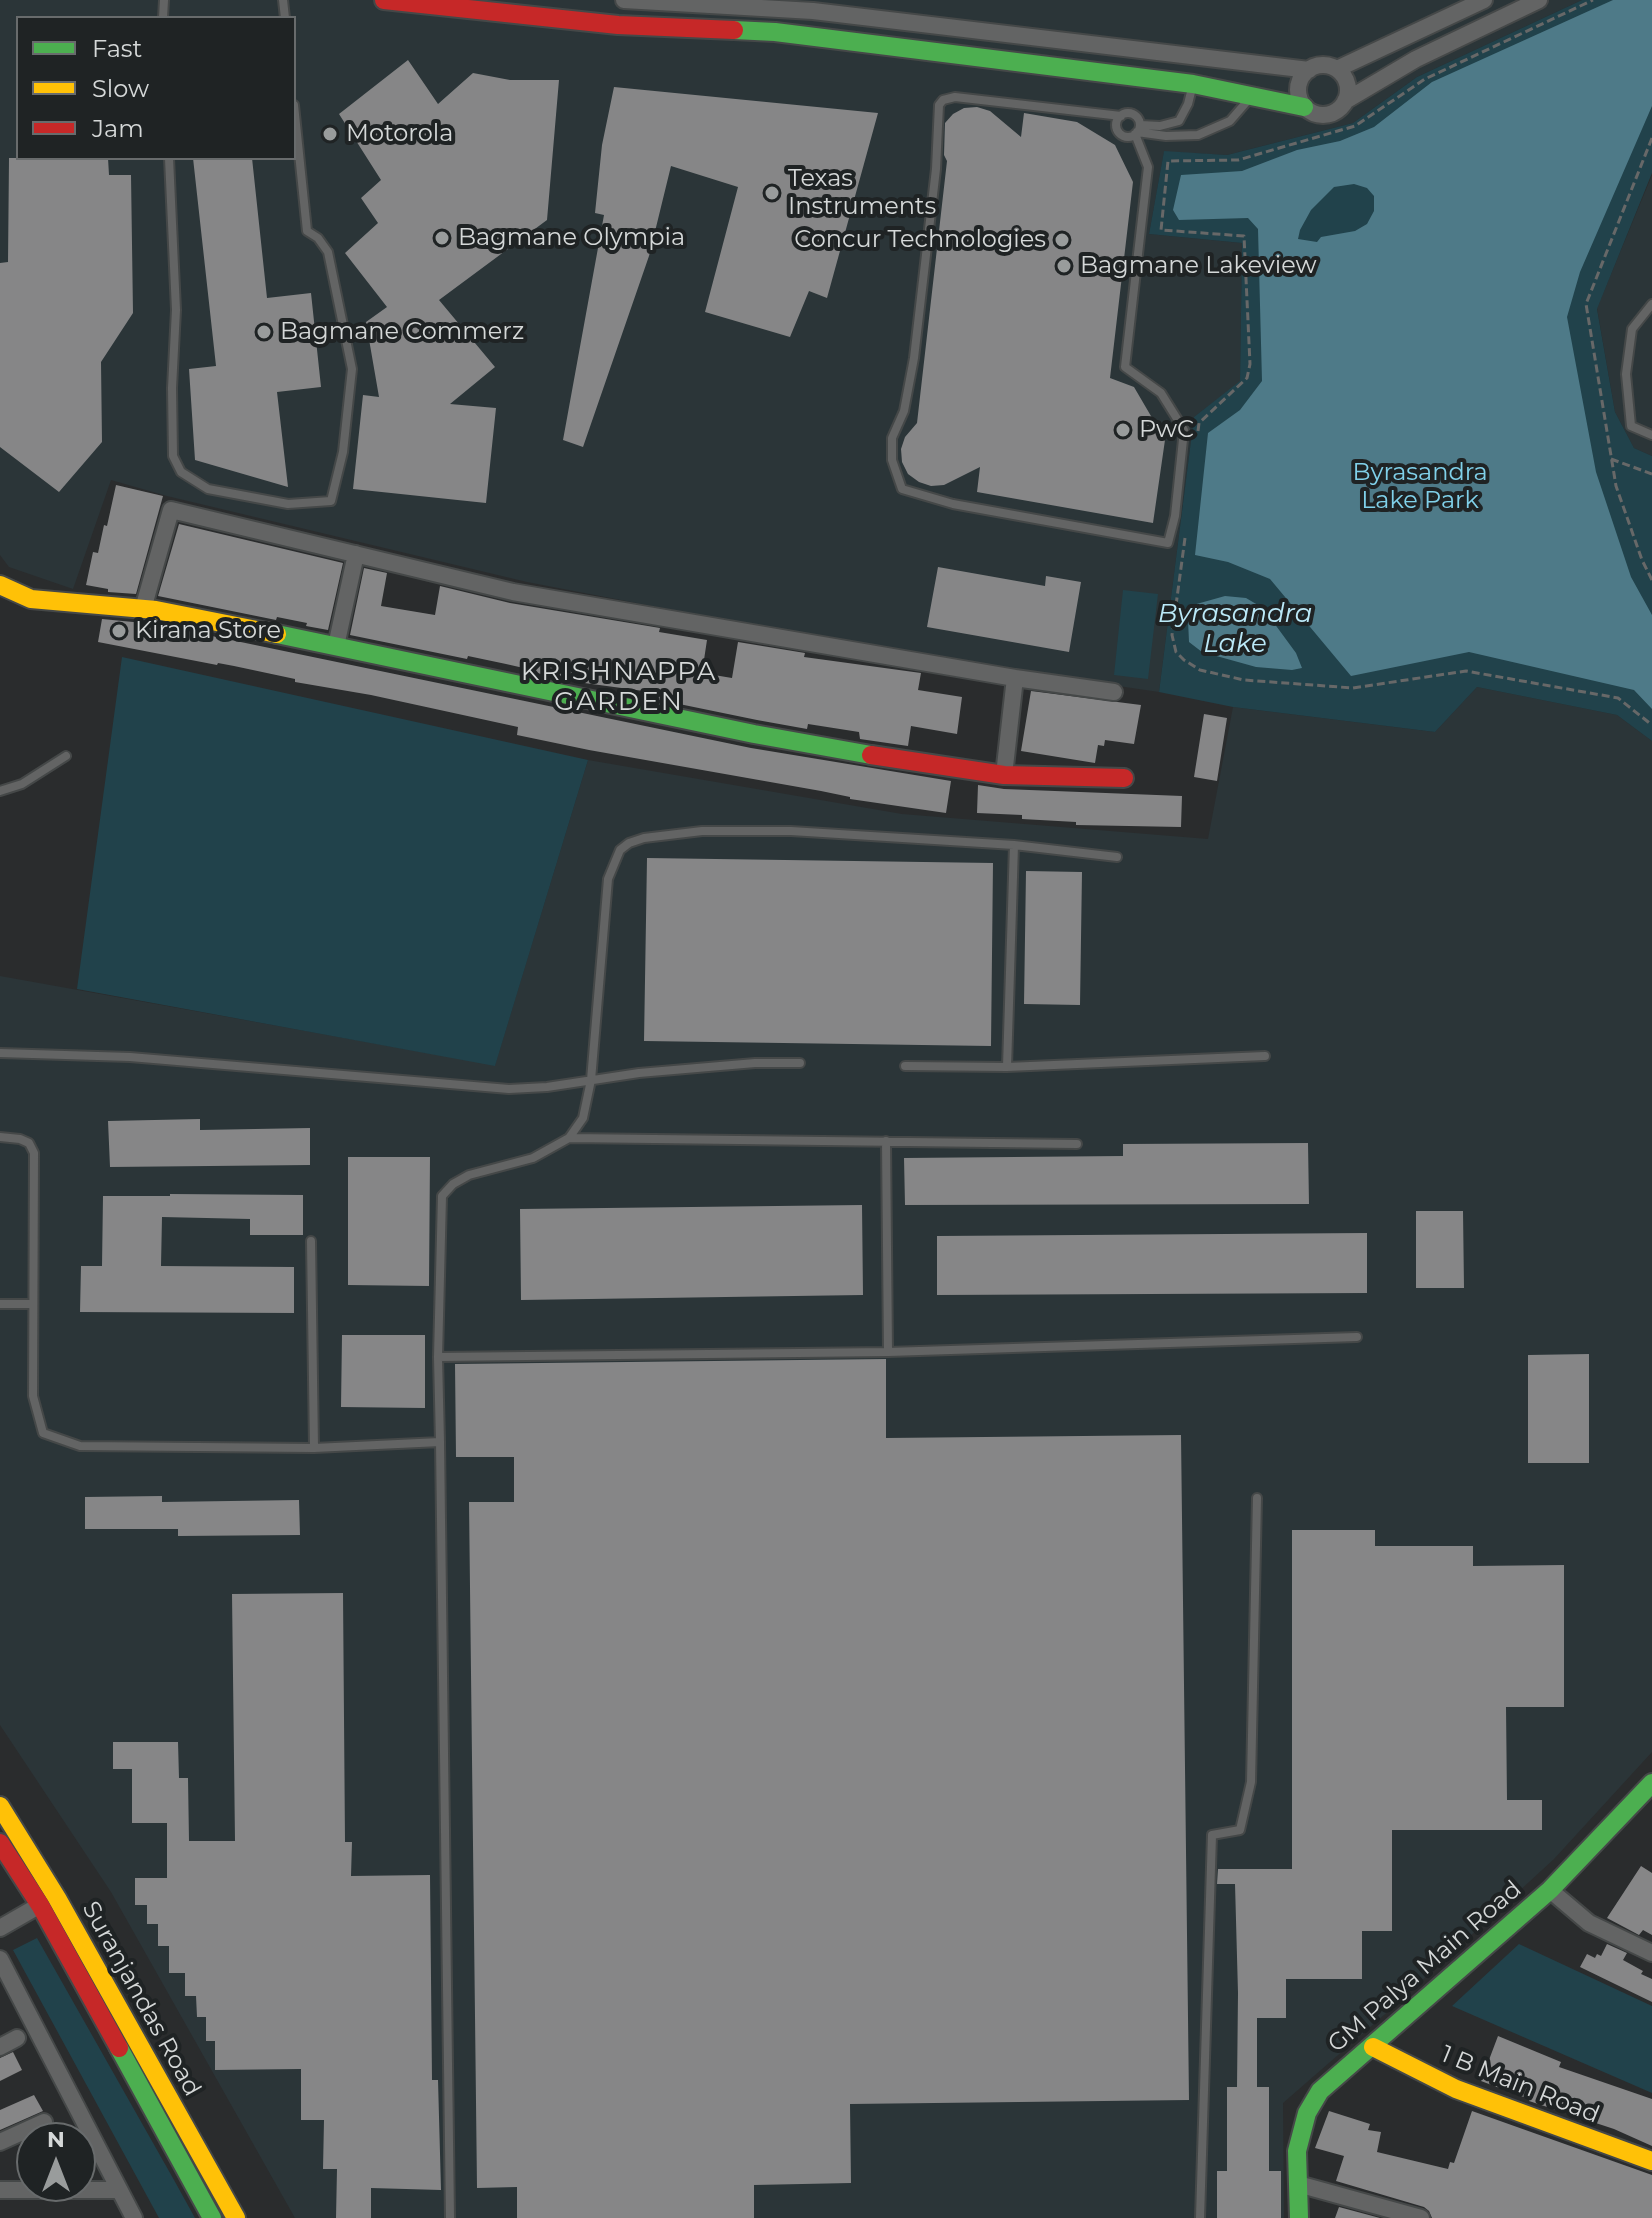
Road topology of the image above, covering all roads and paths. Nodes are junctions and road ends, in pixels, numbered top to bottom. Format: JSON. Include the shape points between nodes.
{"nodes":[{"id":1,"x":384,"y":0,"type":"edge"},
{"id":2,"x":624,"y":0,"type":"edge"},
{"id":3,"x":1484,"y":0,"type":"edge"},
{"id":4,"x":1539,"y":0,"type":"edge"},
{"id":5,"x":1593,"y":0,"type":"edge"},
{"id":6,"x":1337,"y":69,"type":"junction"},
{"id":7,"x":1309,"y":70,"type":"junction"},
{"id":8,"x":1193,"y":84,"type":"junction"},
{"id":9,"x":1252,"y":95,"type":"junction"},
{"id":10,"x":1345,"y":101,"type":"junction"},
{"id":11,"x":1304,"y":107,"type":"junction"},
{"id":12,"x":1121,"y":116,"type":"junction"},
{"id":13,"x":296,"y":124,"type":"edge"},
{"id":14,"x":1137,"y":130,"type":"junction"},
{"id":15,"x":169,"y":160,"type":"edge"},
{"id":16,"x":1652,"y":304,"type":"edge"},
{"id":17,"x":1652,"y":435,"type":"edge"},
{"id":18,"x":1197,"y":438,"type":"dead end"},
{"id":19,"x":1611,"y":459,"type":"dead end"},
{"id":20,"x":1652,"y":474,"type":"edge"},
{"id":21,"x":1186,"y":529,"type":"dead end"},
{"id":22,"x":356,"y":554,"type":"junction"},
{"id":23,"x":0,"y":585,"type":"edge"},
{"id":24,"x":143,"y":609,"type":"junction"},
{"id":25,"x":336,"y":646,"type":"junction"},
{"id":26,"x":1015,"y":678,"type":"junction"},
{"id":27,"x":1114,"y":692,"type":"dead end"},
{"id":28,"x":1652,"y":725,"type":"edge"},
{"id":29,"x":66,"y":756,"type":"dead end"},
{"id":30,"x":1004,"y":775,"type":"junction"},
{"id":31,"x":1124,"y":778,"type":"dead end"},
{"id":32,"x":0,"y":791,"type":"edge"},
{"id":33,"x":1014,"y":845,"type":"junction"},
{"id":34,"x":1117,"y":857,"type":"dead end"},
{"id":35,"x":0,"y":1053,"type":"edge"},
{"id":36,"x":1265,"y":1056,"type":"dead end"},
{"id":37,"x":800,"y":1063,"type":"dead end"},
{"id":38,"x":905,"y":1066,"type":"dead end"},
{"id":39,"x":1007,"y":1067,"type":"junction"},
{"id":40,"x":591,"y":1080,"type":"junction"},
{"id":41,"x":0,"y":1137,"type":"edge"},
{"id":42,"x":569,"y":1138,"type":"junction"},
{"id":43,"x":886,"y":1141,"type":"junction"},
{"id":44,"x":1077,"y":1144,"type":"dead end"},
{"id":45,"x":311,"y":1241,"type":"dead end"},
{"id":46,"x":0,"y":1304,"type":"edge"},
{"id":47,"x":33,"y":1304,"type":"junction"},
{"id":48,"x":1357,"y":1337,"type":"dead end"},
{"id":49,"x":888,"y":1352,"type":"junction"},
{"id":50,"x":438,"y":1357,"type":"junction"},
{"id":51,"x":440,"y":1442,"type":"junction"},
{"id":52,"x":314,"y":1448,"type":"junction"},
{"id":53,"x":1257,"y":1498,"type":"dead end"},
{"id":54,"x":1652,"y":1783,"type":"edge"},
{"id":55,"x":0,"y":1806,"type":"edge"},
{"id":56,"x":0,"y":1843,"type":"edge"},
{"id":57,"x":1550,"y":1890,"type":"junction"},
{"id":58,"x":40,"y":1905,"type":"junction"},
{"id":59,"x":0,"y":1928,"type":"edge"},
{"id":60,"x":1652,"y":1953,"type":"edge"},
{"id":61,"x":0,"y":1959,"type":"edge"},
{"id":62,"x":17,"y":2038,"type":"dead end"},
{"id":63,"x":0,"y":2047,"type":"edge"},
{"id":64,"x":1373,"y":2047,"type":"junction"},
{"id":65,"x":1652,"y":2161,"type":"edge"},
{"id":66,"x":1298,"y":2184,"type":"junction"},
{"id":67,"x":0,"y":2190,"type":"edge"},
{"id":68,"x":119,"y":2190,"type":"junction"},
{"id":69,"x":134,"y":2218,"type":"edge"},
{"id":70,"x":212,"y":2218,"type":"edge"},
{"id":71,"x":236,"y":2218,"type":"edge"},
{"id":72,"x":450,"y":2218,"type":"edge"},
{"id":73,"x":1200,"y":2218,"type":"edge"},
{"id":74,"x":1299,"y":2218,"type":"edge"},
{"id":75,"x":1421,"y":2218,"type":"edge"}],
"edges":[{"from":1,"to":8,"type":"street","via":[[618,25],[775,32]]},
{"from":2,"to":7,"type":"street","via":[[813,11]]},
{"from":3,"to":6,"type":"street"},
{"from":4,"to":10,"type":"street","via":[[1416,59]]},
{"from":5,"to":18,"type":"path","via":[[1425,79],[1355,126],[1238,160],[1168,161],[1161,230],[1244,236],[1250,364],[1246,382],[1199,423]]},
{"from":6,"to":7,"type":"street","via":[[1322,65]]},
{"from":6,"to":10,"type":"street","via":[[1346,80]]},
{"from":7,"to":11,"type":"street","via":[[1298,83]]},
{"from":8,"to":9,"type":"street"},
{"from":8,"to":14,"type":"lane","via":[[1179,121]]},
{"from":9,"to":11,"type":"street"},
{"from":9,"to":14,"type":"lane","via":[[1230,121],[1198,135]]},
{"from":10,"to":11,"type":"street","via":[[1327,115]]},
{"from":12,"to":14,"type":"lane","via":[[1137,118]]},
{"from":12,"to":14,"type":"lane","via":[[1118,130],[1127,136]]},
{"from":12,"to":14,"type":"lane","via":[[955,97],[939,105],[910,382],[892,438],[892,460],[902,489],[953,504],[1168,543],[1184,430],[1161,393],[1125,367],[1148,167]]},
{"from":13,"to":15,"type":"lane","via":[[307,231],[328,252],[352,369],[343,452],[331,501],[288,504],[208,489],[181,472],[173,456],[176,310]]},
{"from":16,"to":17,"type":"lane","via":[[1632,329],[1626,374],[1631,426]]},
{"from":19,"to":20,"type":"path"},
{"from":21,"to":28,"type":"path","via":[[1172,635],[1176,652],[1200,670],[1244,680],[1353,688],[1466,671],[1618,698]]},
{"from":22,"to":24,"type":"street","via":[[171,510]]},
{"from":22,"to":25,"type":"street"},
{"from":22,"to":26,"type":"street","via":[[513,592]]},
{"from":23,"to":24,"type":"street","via":[[31,599]]},
{"from":24,"to":25,"type":"street"},
{"from":25,"to":30,"type":"street","via":[[754,734]]},
{"from":26,"to":27,"type":"street"},
{"from":26,"to":30,"type":"street"},
{"from":29,"to":32,"type":"lane","via":[[22,784]]},
{"from":30,"to":31,"type":"street"},
{"from":33,"to":34,"type":"lane"},
{"from":33,"to":39,"type":"lane"},
{"from":33,"to":40,"type":"lane","via":[[791,831],[702,831],[629,843],[620,850],[608,879]]},
{"from":35,"to":40,"type":"lane","via":[[130,1057],[509,1089]]},
{"from":36,"to":39,"type":"lane"},
{"from":37,"to":40,"type":"lane"},
{"from":38,"to":39,"type":"lane"},
{"from":40,"to":42,"type":"lane","via":[[583,1118]]},
{"from":41,"to":47,"type":"lane","via":[[29,1143],[34,1153]]},
{"from":42,"to":43,"type":"lane"},
{"from":42,"to":50,"type":"lane","via":[[533,1158],[469,1175],[442,1196]]},
{"from":43,"to":44,"type":"lane"},
{"from":43,"to":49,"type":"lane"},
{"from":45,"to":52,"type":"lane"},
{"from":46,"to":47,"type":"lane"},
{"from":47,"to":52,"type":"lane","via":[[33,1396],[43,1433],[80,1446]]},
{"from":48,"to":49,"type":"lane"},
{"from":49,"to":50,"type":"lane"},
{"from":50,"to":51,"type":"lane"},
{"from":51,"to":52,"type":"lane"},
{"from":51,"to":72,"type":"lane"},
{"from":53,"to":73,"type":"lane","via":[[1251,1782],[1240,1830],[1212,1835]]},
{"from":54,"to":57,"type":"street","name":"GM Palya Main Road"},
{"from":55,"to":71,"type":"street","name":"Suranjandas Road"},
{"from":56,"to":58,"type":"street","name":"Suranjandas Road"},
{"from":57,"to":60,"type":"street","via":[[1589,1923]]},
{"from":57,"to":64,"type":"street","name":"GM Palya Main Road"},
{"from":58,"to":59,"type":"street"},
{"from":58,"to":70,"type":"street","name":"Suranjandas Road"},
{"from":61,"to":68,"type":"street"},
{"from":62,"to":63,"type":"street"},
{"from":64,"to":65,"type":"street","name":"1 B Main Road","via":[[1456,2089]]},
{"from":64,"to":66,"type":"street","name":"GM Palya Main Road","via":[[1329,2081],[1313,2102],[1299,2138]]},
{"from":66,"to":74,"type":"street","name":"GM Palya Main Road"},
{"from":66,"to":75,"type":"street"},
{"from":67,"to":68,"type":"street"},
{"from":68,"to":69,"type":"street"}]}
